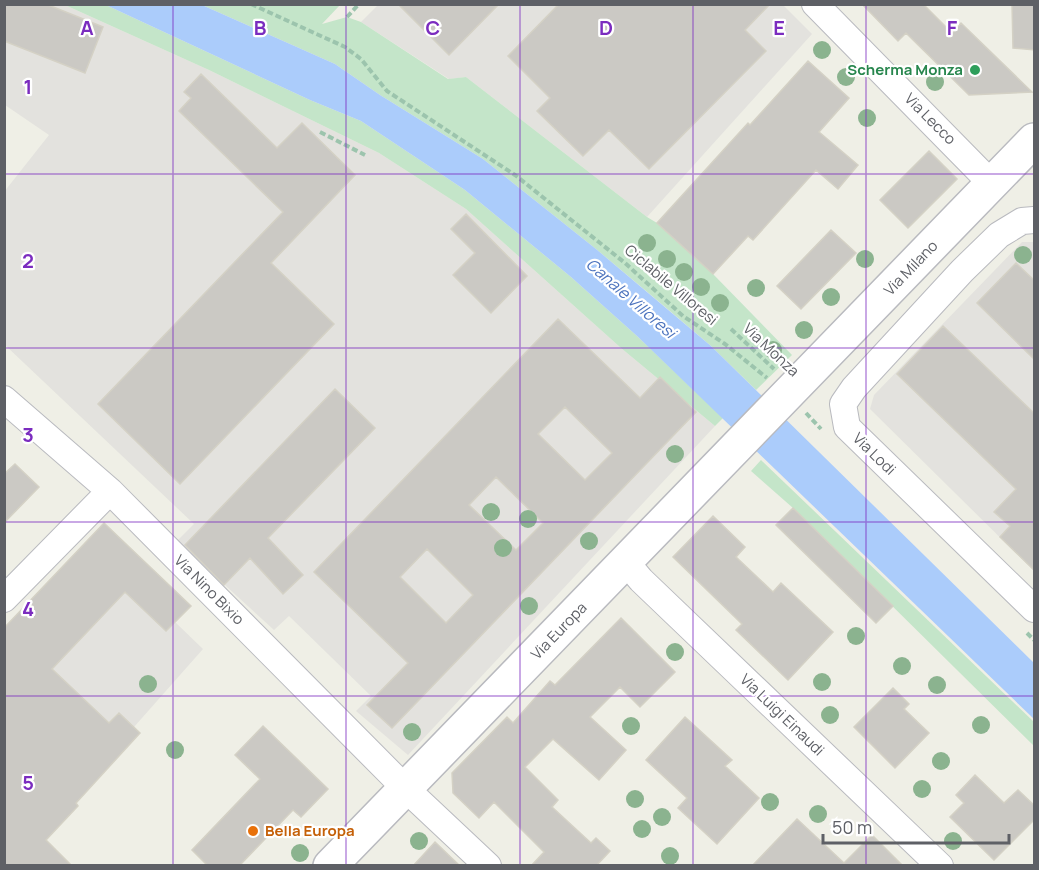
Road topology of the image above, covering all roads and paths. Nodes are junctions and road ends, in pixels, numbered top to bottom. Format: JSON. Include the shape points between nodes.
{"nodes":[{"id":1,"x":251,"y":4,"type":"edge"},
{"id":2,"x":358,"y":4,"type":"edge"},
{"id":3,"x":815,"y":4,"type":"edge"},
{"id":4,"x":346,"y":17,"type":"dead end"},
{"id":5,"x":320,"y":132,"type":"dead end"},
{"id":6,"x":1035,"y":140,"type":"edge"},
{"id":7,"x":365,"y":155,"type":"dead end"},
{"id":8,"x":992,"y":184,"type":"junction"},
{"id":9,"x":1035,"y":220,"type":"edge"},
{"id":10,"x":731,"y":329,"type":"dead end"},
{"id":11,"x":788,"y":394,"type":"junction"},
{"id":12,"x":4,"y":399,"type":"edge"},
{"id":13,"x":827,"y":435,"type":"dead end"},
{"id":14,"x":110,"y":491,"type":"junction"},
{"id":15,"x":626,"y":561,"type":"junction"},
{"id":16,"x":4,"y":599,"type":"edge"},
{"id":17,"x":1030,"y":620,"type":"edge"},
{"id":18,"x":1035,"y":640,"type":"edge"},
{"id":19,"x":405,"y":788,"type":"junction"},
{"id":20,"x":330,"y":866,"type":"edge"},
{"id":21,"x":488,"y":866,"type":"edge"},
{"id":22,"x":940,"y":866,"type":"edge"}],
"edges":[{"from":1,"to":11,"type":"path","name":"Ciclabile Villoresi","via":[[345,47],[387,91],[514,175],[625,262],[683,316]]},
{"from":2,"to":4,"type":"path"},
{"from":3,"to":8,"type":"street","name":"Via Lecco"},
{"from":5,"to":7,"type":"path"},
{"from":6,"to":8,"type":"street","name":"Via Milano"},
{"from":8,"to":11,"type":"street","name":"Via Milano"},
{"from":9,"to":17,"type":"street","name":"Via Lodi","via":[[1022,221],[999,235],[977,256],[843,404],[847,427]]},
{"from":10,"to":11,"type":"path","name":"Via Monza"},
{"from":11,"to":13,"type":"path","name":"Ciclabile Villoresi"},
{"from":11,"to":15,"type":"street","name":"Via Europa"},
{"from":12,"to":14,"type":"street","name":"Via Nino Bixio"},
{"from":14,"to":16,"type":"street"},
{"from":14,"to":19,"type":"street","name":"Via Nino Bixio"},
{"from":15,"to":19,"type":"street","name":"Via Europa"},
{"from":15,"to":22,"type":"street","name":"Via Luigi Einaudi","via":[[641,580]]},
{"from":17,"to":18,"type":"path"},
{"from":19,"to":20,"type":"street","name":"Via Europa"},
{"from":19,"to":21,"type":"street","name":"Via Nino Bixio"}]}
